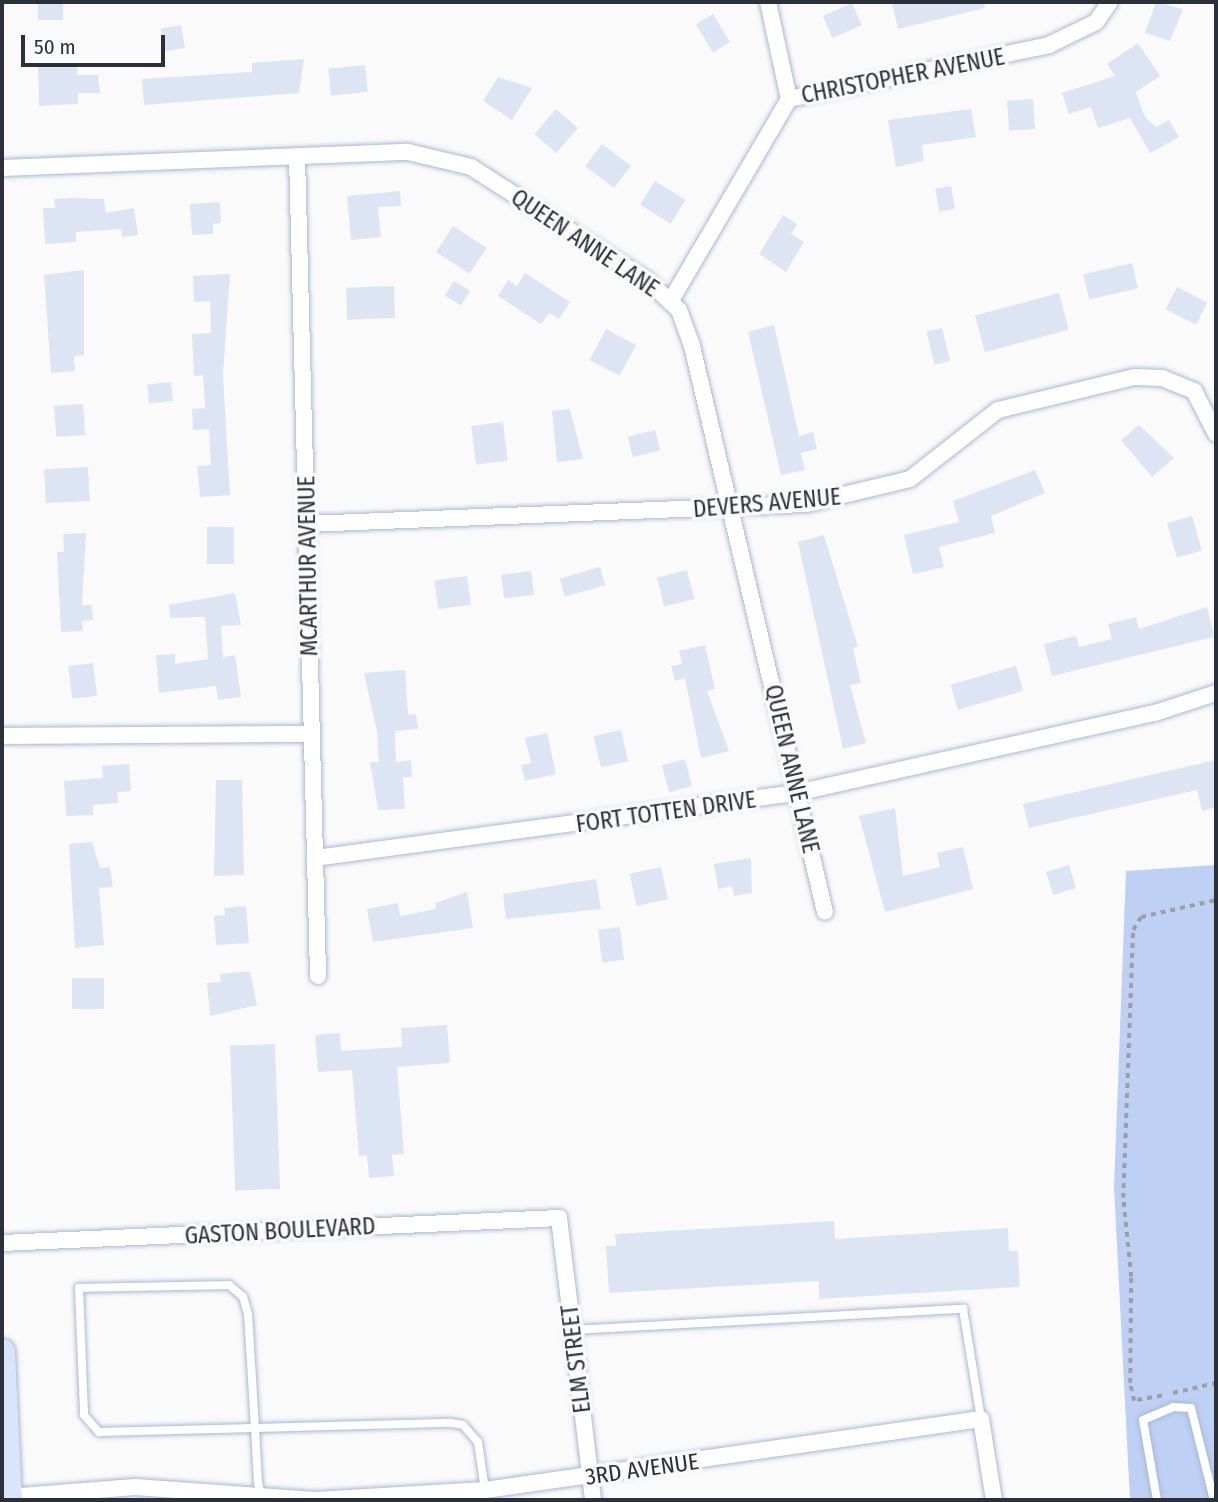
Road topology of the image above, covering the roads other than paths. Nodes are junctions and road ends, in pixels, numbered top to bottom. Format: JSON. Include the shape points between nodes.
{"nodes":[{"id":1,"x":768,"y":2,"type":"edge"},
{"id":2,"x":1110,"y":2,"type":"edge"},
{"id":3,"x":789,"y":99,"type":"junction"},
{"id":4,"x":297,"y":156,"type":"junction"},
{"id":5,"x":2,"y":168,"type":"edge"},
{"id":6,"x":670,"y":302,"type":"junction"},
{"id":7,"x":1216,"y":434,"type":"edge"},
{"id":8,"x":732,"y":508,"type":"junction"},
{"id":9,"x":307,"y":524,"type":"junction"},
{"id":10,"x":1216,"y":693,"type":"edge"},
{"id":11,"x":312,"y":734,"type":"junction"},
{"id":12,"x":2,"y":736,"type":"edge"},
{"id":13,"x":796,"y":793,"type":"junction"},
{"id":14,"x":315,"y":858,"type":"junction"},
{"id":15,"x":825,"y":912,"type":"dead end"},
{"id":16,"x":318,"y":976,"type":"dead end"},
{"id":17,"x":559,"y":1218,"type":"joint"},
{"id":18,"x":2,"y":1243,"type":"edge"},
{"id":19,"x":572,"y":1330,"type":"junction"},
{"id":20,"x":2,"y":1352,"type":"edge"},
{"id":21,"x":981,"y":1419,"type":"junction"},
{"id":22,"x":255,"y":1428,"type":"junction"},
{"id":23,"x":590,"y":1476,"type":"junction"},
{"id":24,"x":485,"y":1490,"type":"junction"},
{"id":25,"x":261,"y":1498,"type":"edge"},
{"id":26,"x":8,"y":1499,"type":"edge"},
{"id":27,"x":593,"y":1500,"type":"edge"},
{"id":28,"x":994,"y":1500,"type":"edge"},
{"id":29,"x":1157,"y":1500,"type":"edge"},
{"id":30,"x":1214,"y":1500,"type":"edge"}],
"edges":[{"from":1,"to":3,"type":"street"},
{"from":2,"to":3,"type":"street","name":"CHRISTOPHER AVENUE","via":[[1096,22],[1049,45]]},
{"from":3,"to":6,"type":"street","name":"CHRISTOPHER AVENUE"},
{"from":4,"to":5,"type":"street","name":"QUEEN ANNE LANE"},
{"from":4,"to":6,"type":"street","name":"QUEEN ANNE LANE","via":[[408,152],[471,167],[636,273]]},
{"from":4,"to":9,"type":"street","name":"MCARTHUR AVENUE"},
{"from":6,"to":8,"type":"street","name":"QUEEN ANNE LANE","via":[[692,346]]},
{"from":7,"to":8,"type":"street","name":"DEVERS AVENUE","via":[[1194,391],[1162,378],[1134,377],[1032,397],[998,410],[910,479],[883,490]]},
{"from":8,"to":9,"type":"street","name":"DEVERS AVENUE"},
{"from":8,"to":13,"type":"street","name":"QUEEN ANNE LANE"},
{"from":9,"to":11,"type":"street","name":"MCARTHUR AVENUE"},
{"from":10,"to":13,"type":"street","name":"FORT TOTTEN DRIVE","via":[[1155,713]]},
{"from":11,"to":12,"type":"street"},
{"from":11,"to":14,"type":"street","name":"MCARTHUR AVENUE"},
{"from":13,"to":14,"type":"street","name":"FORT TOTTEN DRIVE"},
{"from":13,"to":15,"type":"street","name":"QUEEN ANNE LANE"},
{"from":14,"to":16,"type":"street","name":"MCARTHUR AVENUE"},
{"from":17,"to":18,"type":"street","name":"GASTON BOULEVARD"},
{"from":17,"to":19,"type":"street","name":"ELM STREET"},
{"from":19,"to":21,"type":"lane","via":[[963,1309]]},
{"from":19,"to":23,"type":"street","name":"ELM STREET"},
{"from":20,"to":26,"type":"main road"},
{"from":21,"to":23,"type":"street","name":"3RD AVENUE"},
{"from":21,"to":28,"type":"street"},
{"from":22,"to":22,"type":"lane","via":[[248,1314],[243,1297],[229,1285],[79,1288],[84,1415],[99,1432]]},
{"from":22,"to":24,"type":"lane","via":[[463,1424],[478,1442]]},
{"from":22,"to":25,"type":"lane"},
{"from":23,"to":24,"type":"street","name":"3RD AVENUE"},
{"from":23,"to":27,"type":"street","name":"ELM STREET"},
{"from":24,"to":25,"type":"street","name":"3RD AVENUE","via":[[315,1500]]},
{"from":25,"to":26,"type":"street","name":"3RD AVENUE","via":[[135,1487]]},
{"from":29,"to":30,"type":"lane","via":[[1143,1420],[1173,1407],[1191,1408]]}]}
